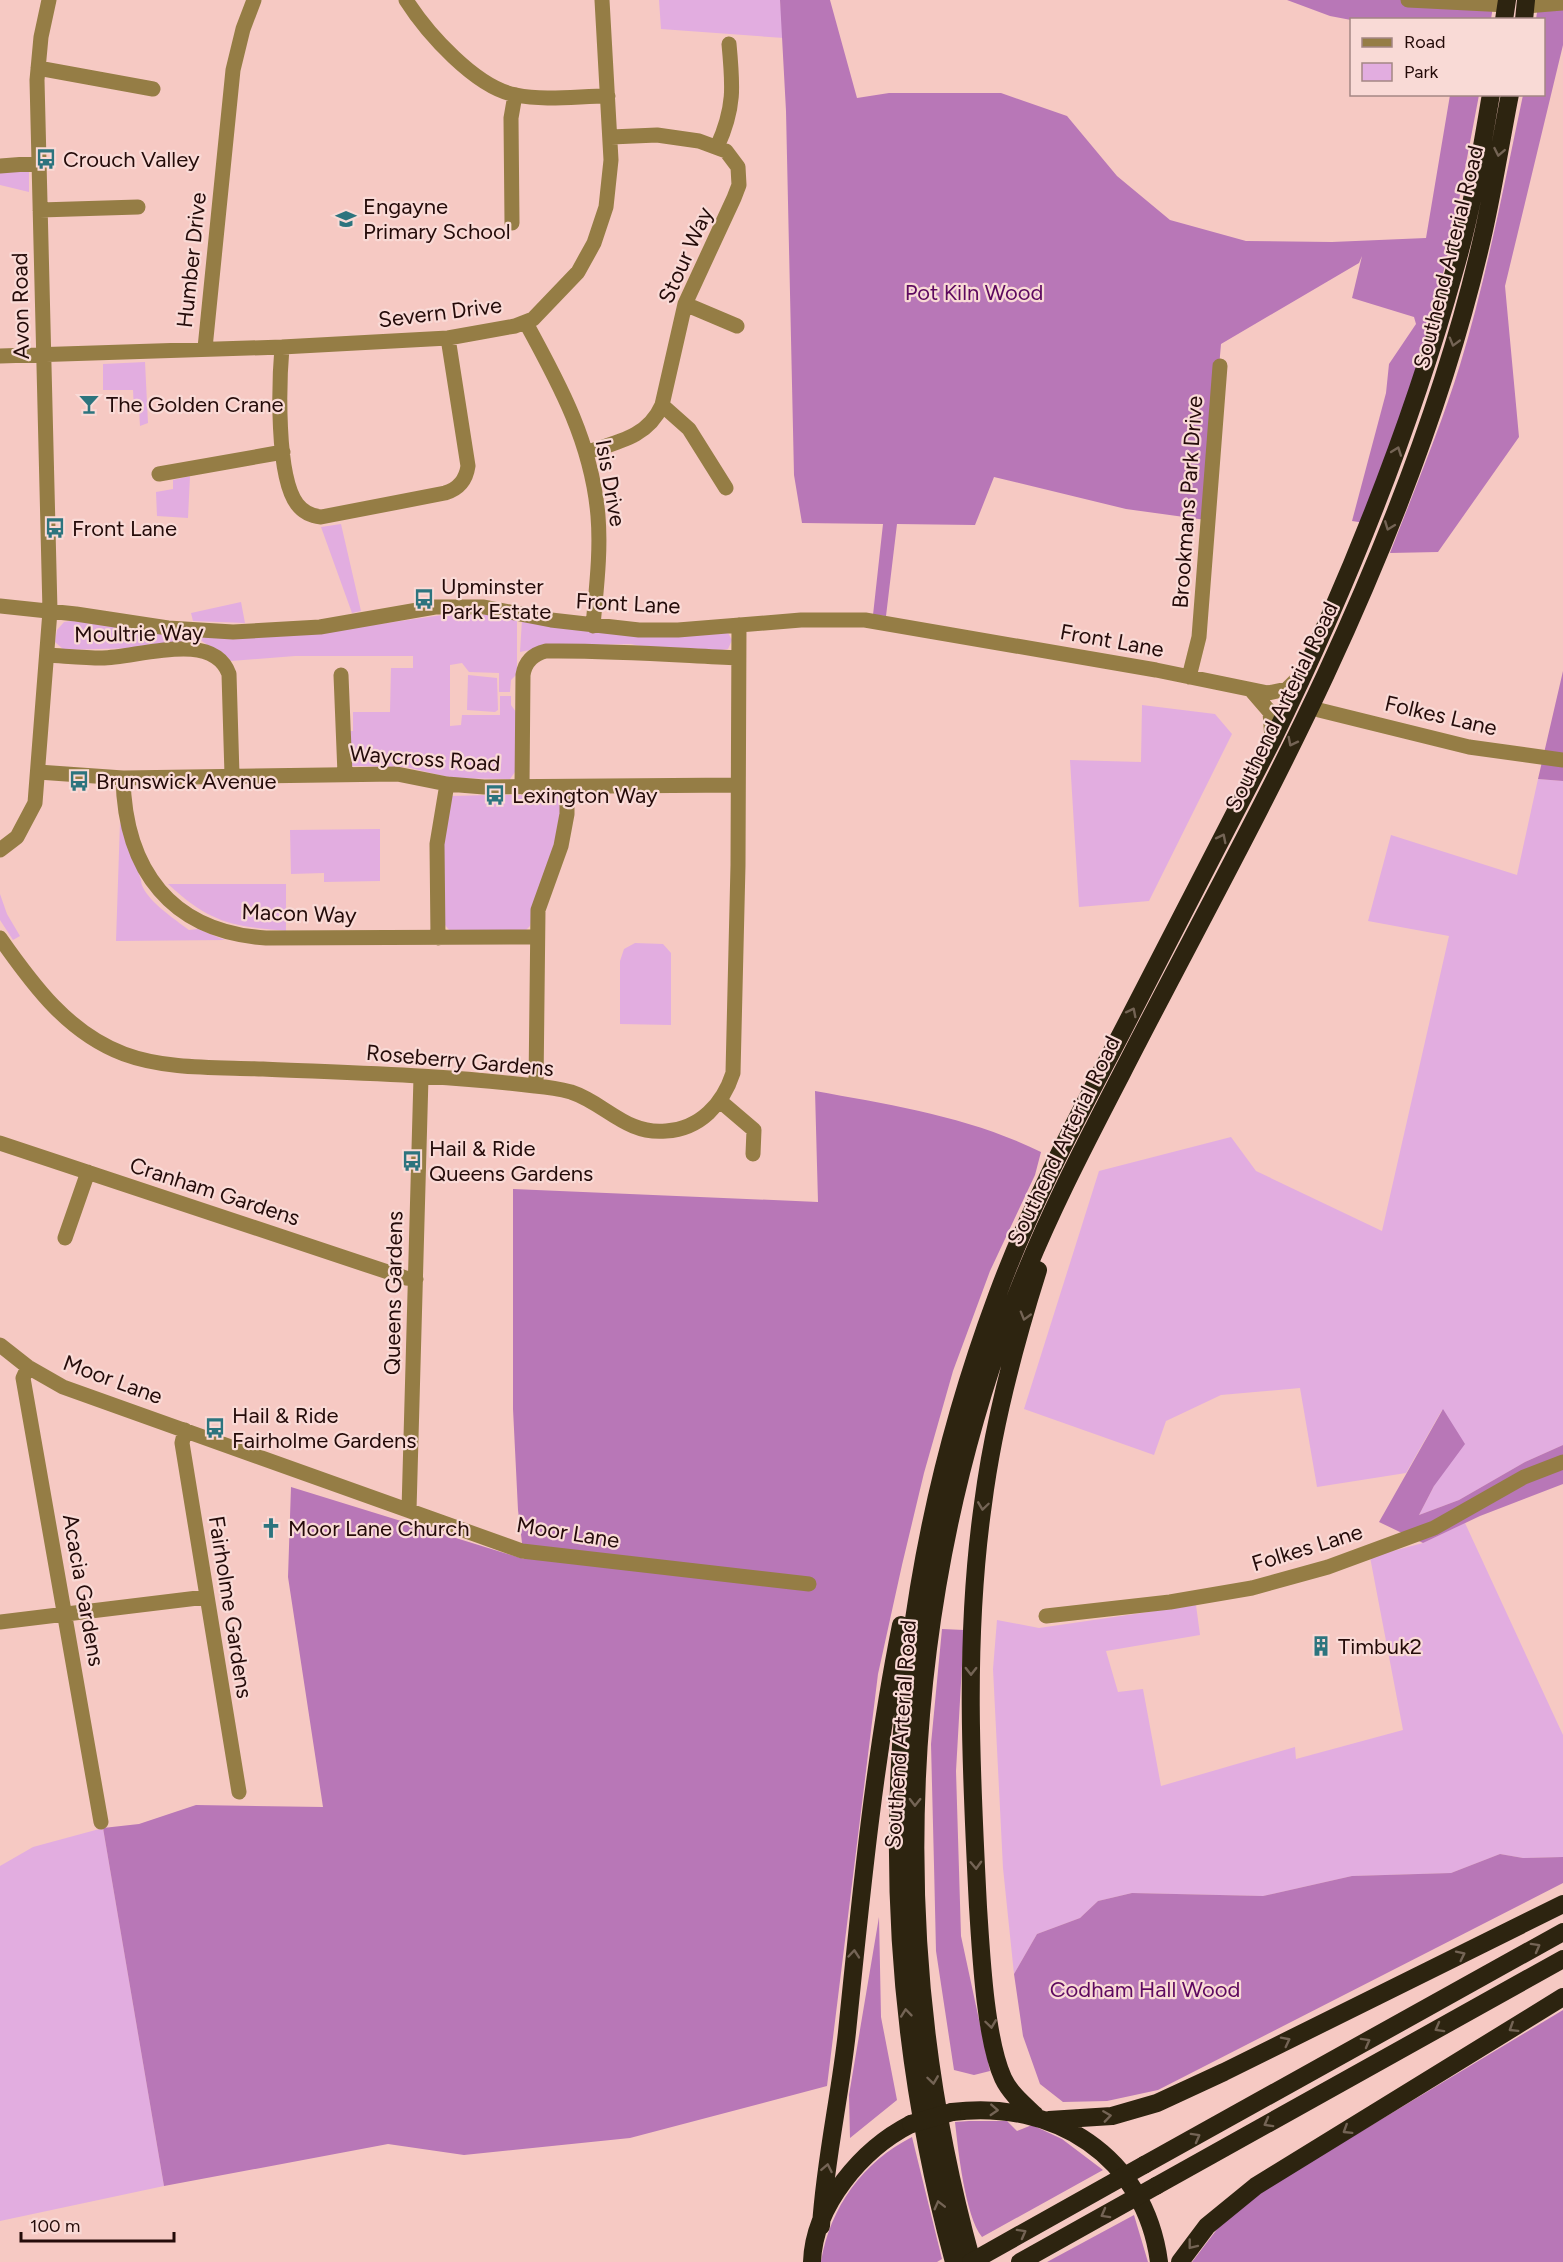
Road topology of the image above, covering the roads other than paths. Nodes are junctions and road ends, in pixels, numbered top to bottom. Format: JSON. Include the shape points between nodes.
{"nodes":[{"id":1,"x":49,"y":0,"type":"edge"},
{"id":2,"x":254,"y":0,"type":"edge"},
{"id":3,"x":405,"y":0,"type":"edge"},
{"id":4,"x":602,"y":0,"type":"edge"},
{"id":5,"x":1408,"y":0,"type":"edge"},
{"id":6,"x":1563,"y":3,"type":"edge"},
{"id":7,"x":1506,"y":8,"type":"edge"},
{"id":8,"x":1525,"y":8,"type":"edge"},
{"id":9,"x":729,"y":44,"type":"dead end"},
{"id":10,"x":38,"y":68,"type":"junction"},
{"id":11,"x":153,"y":89,"type":"dead end"},
{"id":12,"x":515,"y":95,"type":"junction"},
{"id":13,"x":608,"y":96,"type":"junction"},
{"id":14,"x":1491,"y":96,"type":"edge"},
{"id":15,"x":1510,"y":96,"type":"edge"},
{"id":16,"x":611,"y":137,"type":"junction"},
{"id":17,"x":717,"y":147,"type":"junction"},
{"id":18,"x":39,"y":163,"type":"junction"},
{"id":19,"x":0,"y":166,"type":"edge"},
{"id":20,"x":138,"y":207,"type":"dead end"},
{"id":21,"x":40,"y":210,"type":"junction"},
{"id":22,"x":512,"y":223,"type":"dead end"},
{"id":23,"x":685,"y":304,"type":"junction"},
{"id":24,"x":526,"y":323,"type":"junction"},
{"id":25,"x":737,"y":326,"type":"dead end"},
{"id":26,"x":448,"y":338,"type":"junction"},
{"id":27,"x":282,"y":347,"type":"junction"},
{"id":28,"x":205,"y":348,"type":"junction"},
{"id":29,"x":44,"y":354,"type":"junction"},
{"id":30,"x":0,"y":356,"type":"edge"},
{"id":31,"x":1220,"y":366,"type":"dead end"},
{"id":32,"x":662,"y":405,"type":"junction"},
{"id":33,"x":283,"y":452,"type":"junction"},
{"id":34,"x":587,"y":452,"type":"junction"},
{"id":35,"x":159,"y":474,"type":"dead end"},
{"id":36,"x":726,"y":488,"type":"dead end"},
{"id":37,"x":0,"y":606,"type":"edge"},
{"id":38,"x":50,"y":611,"type":"junction"},
{"id":39,"x":739,"y":625,"type":"junction"},
{"id":40,"x":593,"y":626,"type":"junction"},
{"id":41,"x":47,"y":655,"type":"junction"},
{"id":42,"x":738,"y":658,"type":"junction"},
{"id":43,"x":1309,"y":664,"type":"junction"},
{"id":44,"x":341,"y":675,"type":"dead end"},
{"id":45,"x":1189,"y":677,"type":"junction"},
{"id":46,"x":1251,"y":690,"type":"junction"},
{"id":47,"x":1311,"y":705,"type":"junction"},
{"id":48,"x":1272,"y":741,"type":"junction"},
{"id":49,"x":1563,"y":760,"type":"edge"},
{"id":50,"x":38,"y":772,"type":"junction"},
{"id":51,"x":345,"y":774,"type":"junction"},
{"id":52,"x":232,"y":775,"type":"junction"},
{"id":53,"x":123,"y":778,"type":"junction"},
{"id":54,"x":447,"y":784,"type":"junction"},
{"id":55,"x":738,"y":785,"type":"junction"},
{"id":56,"x":522,"y":787,"type":"junction"},
{"id":57,"x":567,"y":787,"type":"junction"},
{"id":58,"x":0,"y":850,"type":"edge"},
{"id":59,"x":0,"y":938,"type":"edge"},
{"id":60,"x":438,"y":938,"type":"junction"},
{"id":61,"x":536,"y":938,"type":"junction"},
{"id":62,"x":421,"y":1077,"type":"junction"},
{"id":63,"x":536,"y":1086,"type":"junction"},
{"id":64,"x":720,"y":1101,"type":"junction"},
{"id":65,"x":0,"y":1143,"type":"edge"},
{"id":66,"x":753,"y":1154,"type":"dead end"},
{"id":67,"x":1077,"y":1161,"type":"junction"},
{"id":68,"x":88,"y":1172,"type":"junction"},
{"id":69,"x":65,"y":1238,"type":"dead end"},
{"id":70,"x":416,"y":1279,"type":"junction"},
{"id":71,"x":997,"y":1295,"type":"junction"},
{"id":72,"x":0,"y":1345,"type":"edge"},
{"id":73,"x":28,"y":1367,"type":"junction"},
{"id":74,"x":186,"y":1430,"type":"junction"},
{"id":75,"x":1563,"y":1462,"type":"edge"},
{"id":76,"x":409,"y":1510,"type":"junction"},
{"id":77,"x":809,"y":1584,"type":"dead end"},
{"id":78,"x":206,"y":1597,"type":"junction"},
{"id":79,"x":66,"y":1615,"type":"junction"},
{"id":80,"x":1046,"y":1616,"type":"dead end"},
{"id":81,"x":0,"y":1623,"type":"edge"},
{"id":82,"x":239,"y":1792,"type":"dead end"},
{"id":83,"x":101,"y":1822,"type":"dead end"},
{"id":84,"x":1563,"y":1904,"type":"edge"},
{"id":85,"x":1563,"y":1932,"type":"edge"},
{"id":86,"x":1563,"y":1959,"type":"edge"},
{"id":87,"x":1563,"y":1997,"type":"edge"},
{"id":88,"x":1042,"y":2117,"type":"junction"},
{"id":89,"x":821,"y":2226,"type":"junction"},
{"id":90,"x":811,"y":2261,"type":"edge"},
{"id":91,"x":954,"y":2262,"type":"edge"},
{"id":92,"x":972,"y":2262,"type":"edge"},
{"id":93,"x":1020,"y":2262,"type":"edge"},
{"id":94,"x":1159,"y":2262,"type":"edge"},
{"id":95,"x":1180,"y":2262,"type":"edge"}],
"edges":[{"from":1,"to":10,"type":"street","name":"Avon Road"},
{"from":2,"to":28,"type":"street","name":"Humber Drive","via":[[233,70]]},
{"from":3,"to":12,"type":"street","via":[[448,51],[477,75]]},
{"from":4,"to":13,"type":"street","name":"Severn Drive"},
{"from":5,"to":7,"type":"street"},
{"from":6,"to":8,"type":"street"},
{"from":9,"to":17,"type":"street","via":[[730,115]]},
{"from":10,"to":11,"type":"street"},
{"from":10,"to":18,"type":"street","name":"Avon Road"},
{"from":12,"to":13,"type":"street"},
{"from":12,"to":22,"type":"street","via":[[511,118]]},
{"from":13,"to":16,"type":"street","name":"Severn Drive"},
{"from":43,"to":14,"type":"highway","name":"Southend Arterial Road","one_way":true,"via":[[1362,542],[1410,415],[1455,271]]},
{"from":15,"to":47,"type":"highway","name":"Southend Arterial Road","one_way":true,"via":[[1484,231],[1448,362],[1380,549]]},
{"from":16,"to":17,"type":"street","name":"Stour Way","via":[[677,137]]},
{"from":16,"to":24,"type":"street","name":"Severn Drive","via":[[606,207],[594,243],[570,282]]},
{"from":17,"to":23,"type":"street","name":"Stour Way","via":[[734,158],[739,185]]},
{"from":18,"to":19,"type":"street"},
{"from":18,"to":21,"type":"street","name":"Avon Road"},
{"from":20,"to":21,"type":"street"},
{"from":21,"to":29,"type":"street","name":"Avon Road"},
{"from":23,"to":25,"type":"street"},
{"from":23,"to":32,"type":"street","name":"Stour Way"},
{"from":24,"to":26,"type":"street","name":"Severn Drive"},
{"from":24,"to":34,"type":"street","name":"Isis Drive","via":[[559,384]]},
{"from":26,"to":27,"type":"street","name":"Severn Drive"},
{"from":26,"to":33,"type":"street","via":[[468,466],[464,480],[454,490],[312,516],[292,495]]},
{"from":27,"to":28,"type":"street","name":"Severn Drive"},
{"from":27,"to":33,"type":"street","via":[[279,390]]},
{"from":28,"to":29,"type":"street","name":"Severn Drive"},
{"from":29,"to":30,"type":"street","name":"Severn Drive"},
{"from":29,"to":38,"type":"street","name":"Avon Road"},
{"from":31,"to":45,"type":"street","name":"Brookmans Park Drive","via":[[1199,636]]},
{"from":32,"to":34,"type":"street","name":"Stour Way","via":[[656,418],[640,433]]},
{"from":32,"to":36,"type":"street","via":[[689,429]]},
{"from":33,"to":35,"type":"street"},
{"from":34,"to":40,"type":"street","name":"Isis Drive","via":[[599,538]]},
{"from":37,"to":38,"type":"street","name":"Front Lane"},
{"from":38,"to":40,"type":"street","name":"Front Lane","via":[[168,628],[233,632],[320,627],[435,607],[484,607]]},
{"from":38,"to":41,"type":"street"},
{"from":39,"to":40,"type":"street","name":"Front Lane","via":[[678,630]]},
{"from":39,"to":42,"type":"street","name":"Roseberry Gardens"},
{"from":39,"to":45,"type":"street","name":"Front Lane","via":[[864,620]]},
{"from":41,"to":50,"type":"street"},
{"from":41,"to":52,"type":"street","name":"Moultrie Way","via":[[104,658],[142,651],[197,650],[217,655],[229,674]]},
{"from":42,"to":55,"type":"street","name":"Roseberry Gardens"},
{"from":42,"to":56,"type":"street","via":[[628,650],[536,654],[523,675]]},
{"from":43,"to":46,"type":"street","name":"Front Lane","via":[[1287,689],[1275,693]]},
{"from":43,"to":48,"type":"highway","name":"Southend Arterial Road"},
{"from":44,"to":51,"type":"street"},
{"from":45,"to":46,"type":"street","name":"Front Lane"},
{"from":46,"to":48,"type":"street","via":[[1270,712]]},
{"from":47,"to":49,"type":"street","name":"Folkes Lane","via":[[1470,747]]},
{"from":47,"to":67,"type":"highway","name":"Southend Arterial Road","one_way":true},
{"from":71,"to":48,"type":"highway","name":"Southend Arterial Road","one_way":true,"via":[[1060,1152]]},
{"from":50,"to":53,"type":"street","name":"Waycross Road"},
{"from":50,"to":58,"type":"street","via":[[30,816],[17,837]]},
{"from":51,"to":52,"type":"street","name":"Waycross Road"},
{"from":51,"to":54,"type":"street","name":"Waycross Road","via":[[397,774]]},
{"from":52,"to":53,"type":"street","name":"Waycross Road"},
{"from":53,"to":60,"type":"street","name":"Macon Way","via":[[128,822],[141,864],[165,898],[203,924],[233,935],[257,938]]},
{"from":54,"to":56,"type":"street","name":"Waycross Road"},
{"from":54,"to":60,"type":"street","via":[[438,844]]},
{"from":55,"to":57,"type":"street","name":"Waycross Road"},
{"from":55,"to":64,"type":"street","name":"Roseberry Gardens","via":[[733,1073]]},
{"from":56,"to":57,"type":"street","name":"Waycross Road"},
{"from":57,"to":61,"type":"street","via":[[565,829],[542,893]]},
{"from":59,"to":62,"type":"street","name":"Roseberry Gardens","via":[[49,1003],[66,1019],[93,1039],[126,1055],[174,1065]]},
{"from":60,"to":61,"type":"street","name":"Macon Way"},
{"from":61,"to":63,"type":"street"},
{"from":62,"to":63,"type":"street","name":"Roseberry Gardens"},
{"from":62,"to":70,"type":"street","name":"Queens Gardens"},
{"from":63,"to":64,"type":"street","name":"Roseberry Gardens","via":[[573,1092],[629,1125],[656,1132],[692,1124]]},
{"from":64,"to":66,"type":"street","via":[[754,1130]]},
{"from":65,"to":68,"type":"street","name":"Cranham Gardens"},
{"from":67,"to":88,"type":"highway","one_way":true,"via":[[1032,1291],[1004,1395],[983,1502],[972,1612],[971,1723],[984,1980],[995,2054],[1004,2079],[1020,2102]]},
{"from":67,"to":92,"type":"highway","name":"Southend Arterial Road","one_way":true,"via":[[1021,1284],[980,1403],[945,1540],[922,1690],[914,1840],[921,1989],[943,2138]]},
{"from":68,"to":69,"type":"street"},
{"from":68,"to":70,"type":"street","name":"Cranham Gardens"},
{"from":70,"to":76,"type":"street","name":"Queens Gardens"},
{"from":89,"to":71,"type":"highway","one_way":true,"via":[[847,2033],[868,1825],[890,1678],[928,1484],[959,1387]]},
{"from":91,"to":71,"type":"highway","name":"Southend Arterial Road","one_way":true,"via":[[925,2141],[909,2042],[899,1939],[897,1789],[910,1637],[927,1536],[951,1437]]},
{"from":72,"to":73,"type":"street","name":"Moor Lane"},
{"from":73,"to":74,"type":"street","name":"Moor Lane","via":[[63,1387]]},
{"from":73,"to":79,"type":"street","name":"Acacia Gardens","via":[[23,1378]]},
{"from":74,"to":76,"type":"street","name":"Moor Lane"},
{"from":74,"to":78,"type":"street","name":"Fairholme Gardens","via":[[182,1443]]},
{"from":75,"to":80,"type":"street","name":"Folkes Lane","via":[[1524,1477],[1434,1528],[1328,1567],[1252,1588]]},
{"from":76,"to":77,"type":"street","name":"Moor Lane","via":[[522,1551]]},
{"from":78,"to":79,"type":"street"},
{"from":78,"to":82,"type":"street","name":"Fairholme Gardens"},
{"from":79,"to":81,"type":"street"},
{"from":79,"to":83,"type":"street","name":"Acacia Gardens"},
{"from":88,"to":84,"type":"highway","one_way":true,"via":[[1112,2116],[1157,2103]]},
{"from":92,"to":85,"type":"highway","one_way":true,"bridge":true},
{"from":86,"to":93,"type":"highway","one_way":true,"bridge":true},
{"from":87,"to":95,"type":"highway","one_way":true,"via":[[1256,2186],[1207,2226]]},
{"from":89,"to":88,"type":"highway","one_way":true,"bridge":true,"via":[[855,2165],[881,2141],[910,2124],[952,2112],[994,2109]]},
{"from":88,"to":94,"type":"highway","via":[[1102,2153],[1127,2178],[1146,2214]]},
{"from":89,"to":90,"type":"highway"}]}
